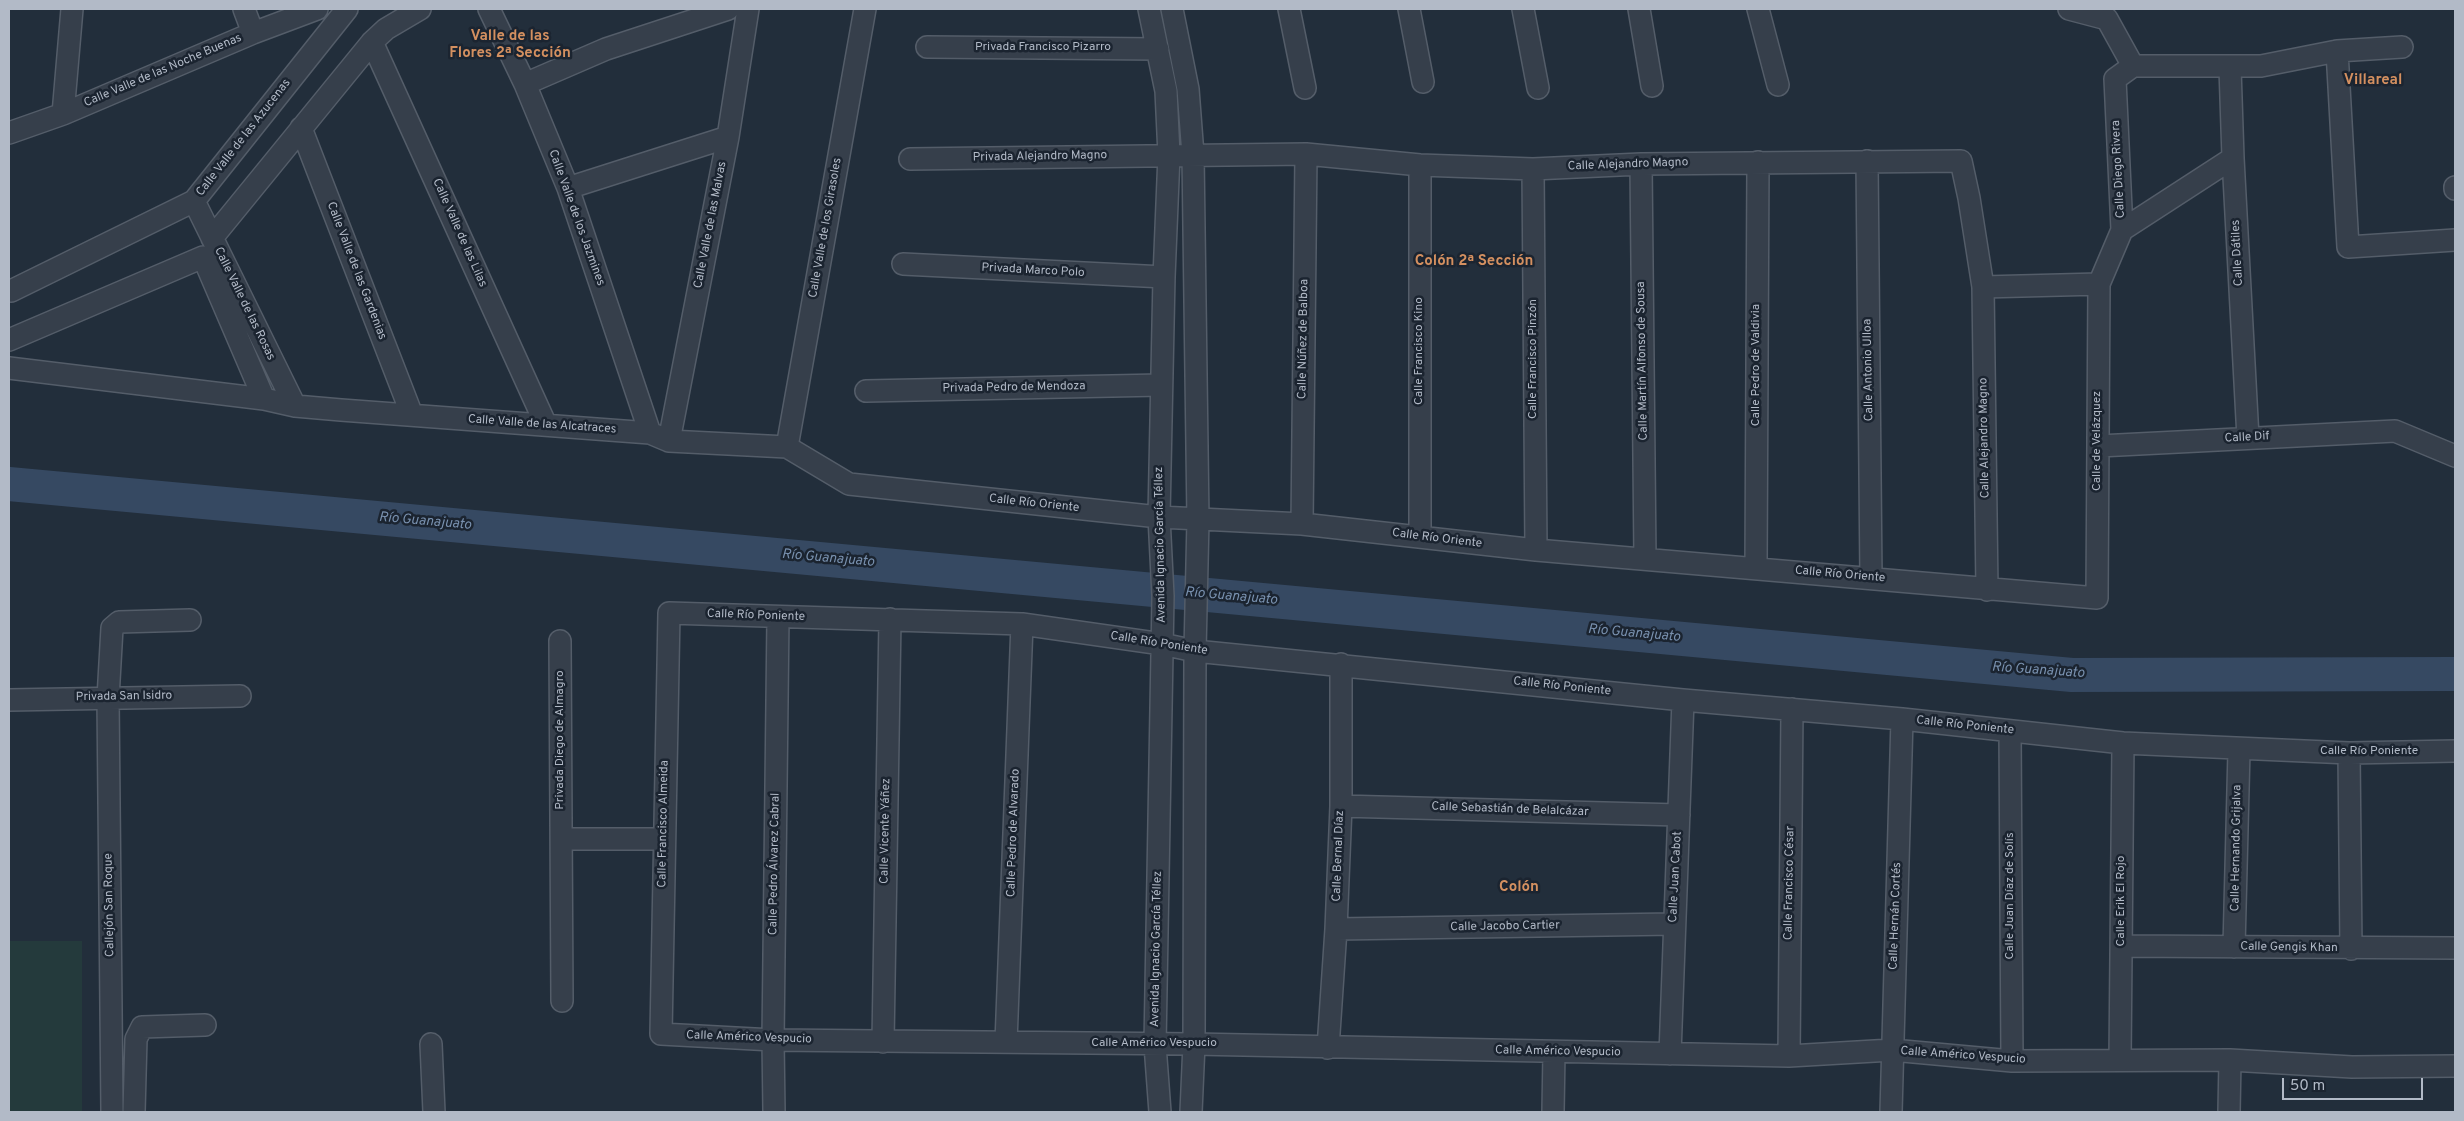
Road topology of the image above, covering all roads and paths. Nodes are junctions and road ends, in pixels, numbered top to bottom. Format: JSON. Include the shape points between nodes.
{"nodes":[{"id":1,"x":72,"y":9,"type":"edge"},
{"id":2,"x":244,"y":9,"type":"edge"},
{"id":3,"x":317,"y":9,"type":"edge"},
{"id":4,"x":347,"y":9,"type":"edge"},
{"id":5,"x":420,"y":9,"type":"edge"},
{"id":6,"x":489,"y":9,"type":"edge"},
{"id":7,"x":728,"y":9,"type":"edge"},
{"id":8,"x":748,"y":9,"type":"edge"},
{"id":9,"x":865,"y":9,"type":"edge"},
{"id":10,"x":1149,"y":9,"type":"edge"},
{"id":11,"x":1172,"y":9,"type":"edge"},
{"id":12,"x":1289,"y":9,"type":"edge"},
{"id":13,"x":1409,"y":9,"type":"edge"},
{"id":14,"x":1523,"y":9,"type":"edge"},
{"id":15,"x":1639,"y":9,"type":"edge"},
{"id":16,"x":1758,"y":9,"type":"edge"},
{"id":17,"x":2069,"y":9,"type":"edge"},
{"id":18,"x":253,"y":33,"type":"junction"},
{"id":19,"x":372,"y":42,"type":"junction"},
{"id":20,"x":927,"y":47,"type":"dead end"},
{"id":21,"x":2402,"y":47,"type":"dead end"},
{"id":22,"x":1158,"y":48,"type":"junction"},
{"id":23,"x":2337,"y":51,"type":"junction"},
{"id":24,"x":2133,"y":66,"type":"junction"},
{"id":25,"x":2230,"y":68,"type":"junction"},
{"id":26,"x":1423,"y":82,"type":"dead end"},
{"id":27,"x":525,"y":84,"type":"junction"},
{"id":28,"x":1652,"y":86,"type":"dead end"},
{"id":29,"x":1778,"y":86,"type":"dead end"},
{"id":30,"x":1305,"y":88,"type":"dead end"},
{"id":31,"x":1538,"y":88,"type":"dead end"},
{"id":32,"x":63,"y":114,"type":"junction"},
{"id":33,"x":301,"y":128,"type":"junction"},
{"id":34,"x":9,"y":133,"type":"edge"},
{"id":35,"x":728,"y":137,"type":"junction"},
{"id":36,"x":1193,"y":154,"type":"junction"},
{"id":37,"x":1306,"y":154,"type":"junction"},
{"id":38,"x":1169,"y":155,"type":"junction"},
{"id":39,"x":2233,"y":158,"type":"junction"},
{"id":40,"x":910,"y":159,"type":"dead end"},
{"id":41,"x":1866,"y":161,"type":"junction"},
{"id":42,"x":1758,"y":162,"type":"junction"},
{"id":43,"x":1641,"y":164,"type":"junction"},
{"id":44,"x":1420,"y":165,"type":"junction"},
{"id":45,"x":1533,"y":169,"type":"junction"},
{"id":46,"x":568,"y":188,"type":"junction"},
{"id":47,"x":194,"y":201,"type":"junction"},
{"id":48,"x":2122,"y":230,"type":"junction"},
{"id":49,"x":212,"y":238,"type":"junction"},
{"id":50,"x":2455,"y":240,"type":"edge"},
{"id":51,"x":903,"y":264,"type":"dead end"},
{"id":52,"x":1164,"y":277,"type":"junction"},
{"id":53,"x":2099,"y":284,"type":"junction"},
{"id":54,"x":1983,"y":286,"type":"junction"},
{"id":55,"x":10,"y":291,"type":"dead end"},
{"id":56,"x":9,"y":340,"type":"edge"},
{"id":57,"x":9,"y":368,"type":"edge"},
{"id":58,"x":1161,"y":385,"type":"junction"},
{"id":59,"x":866,"y":391,"type":"dead end"},
{"id":60,"x":264,"y":399,"type":"junction"},
{"id":61,"x":295,"y":406,"type":"junction"},
{"id":62,"x":412,"y":415,"type":"junction"},
{"id":63,"x":546,"y":425,"type":"junction"},
{"id":64,"x":659,"y":437,"type":"junction"},
{"id":65,"x":2248,"y":438,"type":"junction"},
{"id":66,"x":2098,"y":446,"type":"junction"},
{"id":67,"x":787,"y":447,"type":"junction"},
{"id":68,"x":2455,"y":456,"type":"edge"},
{"id":69,"x":1302,"y":524,"type":"junction"},
{"id":70,"x":1159,"y":526,"type":"junction"},
{"id":71,"x":1198,"y":528,"type":"junction"},
{"id":72,"x":1420,"y":537,"type":"junction"},
{"id":73,"x":1536,"y":550,"type":"junction"},
{"id":74,"x":1645,"y":558,"type":"junction"},
{"id":75,"x":1756,"y":567,"type":"junction"},
{"id":76,"x":1871,"y":578,"type":"junction"},
{"id":77,"x":1987,"y":590,"type":"junction"},
{"id":78,"x":2097,"y":598,"type":"joint"},
{"id":79,"x":669,"y":613,"type":"joint"},
{"id":80,"x":778,"y":617,"type":"junction"},
{"id":81,"x":890,"y":619,"type":"junction"},
{"id":82,"x":190,"y":620,"type":"dead end"},
{"id":83,"x":1022,"y":624,"type":"junction"},
{"id":84,"x":560,"y":641,"type":"dead end"},
{"id":85,"x":1162,"y":641,"type":"junction"},
{"id":86,"x":1195,"y":647,"type":"junction"},
{"id":87,"x":1341,"y":664,"type":"junction"},
{"id":88,"x":240,"y":696,"type":"dead end"},
{"id":89,"x":108,"y":698,"type":"junction"},
{"id":90,"x":9,"y":700,"type":"edge"},
{"id":91,"x":1683,"y":700,"type":"junction"},
{"id":92,"x":1792,"y":709,"type":"junction"},
{"id":93,"x":1902,"y":719,"type":"junction"},
{"id":94,"x":2010,"y":731,"type":"junction"},
{"id":95,"x":2123,"y":743,"type":"junction"},
{"id":96,"x":2239,"y":750,"type":"junction"},
{"id":97,"x":2455,"y":751,"type":"edge"},
{"id":98,"x":2349,"y":753,"type":"junction"},
{"id":99,"x":1341,"y":806,"type":"junction"},
{"id":100,"x":1679,"y":815,"type":"junction"},
{"id":101,"x":562,"y":839,"type":"junction"},
{"id":102,"x":664,"y":839,"type":"junction"},
{"id":103,"x":1674,"y":924,"type":"junction"},
{"id":104,"x":1336,"y":929,"type":"junction"},
{"id":105,"x":2122,"y":946,"type":"junction"},
{"id":106,"x":2234,"y":947,"type":"junction"},
{"id":107,"x":2455,"y":948,"type":"edge"},
{"id":108,"x":2351,"y":949,"type":"junction"},
{"id":109,"x":562,"y":1001,"type":"dead end"},
{"id":110,"x":205,"y":1025,"type":"dead end"},
{"id":111,"x":661,"y":1034,"type":"joint"},
{"id":112,"x":773,"y":1040,"type":"junction"},
{"id":113,"x":883,"y":1042,"type":"junction"},
{"id":114,"x":1006,"y":1042,"type":"junction"},
{"id":115,"x":431,"y":1044,"type":"dead end"},
{"id":116,"x":1194,"y":1044,"type":"junction"},
{"id":117,"x":1155,"y":1045,"type":"junction"},
{"id":118,"x":1328,"y":1048,"type":"junction"},
{"id":119,"x":1892,"y":1050,"type":"junction"},
{"id":120,"x":1554,"y":1052,"type":"junction"},
{"id":121,"x":1670,"y":1054,"type":"junction"},
{"id":122,"x":1789,"y":1056,"type":"junction"},
{"id":123,"x":2120,"y":1060,"type":"junction"},
{"id":124,"x":2230,"y":1060,"type":"junction"},
{"id":125,"x":2012,"y":1061,"type":"junction"},
{"id":126,"x":2455,"y":1066,"type":"edge"},
{"id":127,"x":112,"y":1112,"type":"edge"},
{"id":128,"x":134,"y":1112,"type":"edge"},
{"id":129,"x":434,"y":1112,"type":"edge"},
{"id":130,"x":774,"y":1112,"type":"edge"},
{"id":131,"x":1160,"y":1112,"type":"edge"},
{"id":132,"x":1191,"y":1112,"type":"edge"},
{"id":133,"x":1553,"y":1112,"type":"edge"},
{"id":134,"x":1891,"y":1112,"type":"edge"},
{"id":135,"x":2230,"y":1112,"type":"edge"}],
"edges":[{"from":1,"to":32,"type":"street"},
{"from":2,"to":18,"type":"street"},
{"from":3,"to":18,"type":"street","name":"Calle Valle de las Noche Buenas"},
{"from":4,"to":47,"type":"street","name":"Calle Valle de las Azucenas"},
{"from":5,"to":19,"type":"street","via":[[386,29]]},
{"from":6,"to":27,"type":"street","name":"Calle Valle de los Jazmines"},
{"from":7,"to":27,"type":"street","via":[[606,49]]},
{"from":8,"to":35,"type":"street","name":"Calle Valle de las Malvas"},
{"from":9,"to":67,"type":"street","name":"Calle Valle de los Girasoles"},
{"from":10,"to":22,"type":"street","name":"Avenida Ignacio García Téllez"},
{"from":11,"to":36,"type":"street","via":[[1188,89]]},
{"from":12,"to":30,"type":"street"},
{"from":13,"to":26,"type":"street"},
{"from":14,"to":31,"type":"street"},
{"from":15,"to":28,"type":"street"},
{"from":16,"to":29,"type":"street"},
{"from":17,"to":24,"type":"street","via":[[2108,18]]},
{"from":18,"to":32,"type":"street","name":"Calle Valle de las Noche Buenas"},
{"from":19,"to":33,"type":"street"},
{"from":19,"to":63,"type":"street","name":"Calle Valle de las Lilas"},
{"from":20,"to":22,"type":"street","name":"Privada Francisco Pizarro"},
{"from":21,"to":23,"type":"street"},
{"from":22,"to":38,"type":"street","name":"Avenida Ignacio García Téllez","via":[[1166,91]]},
{"from":23,"to":25,"type":"street","via":[[2261,66]]},
{"from":23,"to":50,"type":"street","via":[[2348,247]]},
{"from":24,"to":25,"type":"street"},
{"from":24,"to":48,"type":"street","name":"Calle Diego Rivera","via":[[2115,79]]},
{"from":25,"to":39,"type":"street","name":"Calle Dátiles"},
{"from":27,"to":46,"type":"street","name":"Calle Valle de los Jazmines"},
{"from":32,"to":34,"type":"street","name":"Calle Valle de las Noche Buenas"},
{"from":33,"to":49,"type":"street"},
{"from":33,"to":62,"type":"street","name":"Calle Valle de las Gardenias"},
{"from":35,"to":46,"type":"street"},
{"from":35,"to":64,"type":"street","name":"Calle Valle de las Malvas"},
{"from":36,"to":37,"type":"street","name":"Calle Alejandro Magno"},
{"from":36,"to":38,"type":"street","name":"Calle Alejandro Magno"},
{"from":36,"to":71,"type":"street"},
{"from":37,"to":44,"type":"street","name":"Calle Alejandro Magno"},
{"from":37,"to":69,"type":"street","name":"Calle Núñez de Balboa"},
{"from":38,"to":40,"type":"street","name":"Privada Alejandro Magno"},
{"from":38,"to":52,"type":"street","name":"Avenida Ignacio García Téllez"},
{"from":39,"to":48,"type":"street"},
{"from":39,"to":65,"type":"street","name":"Calle Dátiles"},
{"from":41,"to":42,"type":"street","name":"Calle Alejandro Magno"},
{"from":41,"to":54,"type":"street","name":"Calle Alejandro Magno","via":[[1960,161]]},
{"from":41,"to":76,"type":"street","name":"Calle Antonio Ulloa"},
{"from":42,"to":43,"type":"street","name":"Calle Alejandro Magno"},
{"from":42,"to":75,"type":"street","name":"Calle Pedro de Valdivia"},
{"from":43,"to":45,"type":"street","name":"Calle Alejandro Magno"},
{"from":43,"to":74,"type":"street","name":"Calle Martín Alfonso de Sousa"},
{"from":44,"to":45,"type":"street","name":"Calle Alejandro Magno"},
{"from":44,"to":72,"type":"street","name":"Calle Francisco Kino"},
{"from":45,"to":73,"type":"street","name":"Calle Francisco Pinzón"},
{"from":46,"to":64,"type":"street","name":"Calle Valle de los Jazmines"},
{"from":47,"to":49,"type":"street","name":"Calle Valle de las Rosas"},
{"from":47,"to":55,"type":"street","name":"Calle Valle de las Azucenas"},
{"from":48,"to":53,"type":"street","name":"Calle Diego Rivera"},
{"from":49,"to":61,"type":"street","name":"Calle Valle de las Rosas"},
{"from":51,"to":52,"type":"street","name":"Privada Marco Polo"},
{"from":52,"to":58,"type":"street","name":"Avenida Ignacio García Téllez"},
{"from":53,"to":54,"type":"street"},
{"from":53,"to":66,"type":"street","name":"Calle de Velázquez"},
{"from":54,"to":77,"type":"street","name":"Calle Alejandro Magno"},
{"from":56,"to":60,"type":"street","via":[[203,257]]},
{"from":57,"to":60,"type":"street","name":"Calle Valle de las Alcatraces"},
{"from":58,"to":59,"type":"street","name":"Privada Pedro de Mendoza"},
{"from":58,"to":70,"type":"street","name":"Avenida Ignacio García Téllez"},
{"from":60,"to":61,"type":"street","name":"Calle Valle de las Alcatraces"},
{"from":61,"to":62,"type":"street","name":"Calle Valle de las Alcatraces"},
{"from":62,"to":63,"type":"street","name":"Calle Valle de las Alcatraces"},
{"from":63,"to":64,"type":"street","name":"Calle Valle de las Alcatraces"},
{"from":64,"to":67,"type":"street","name":"Calle Valle de las Alcatraces"},
{"from":65,"to":66,"type":"street","name":"Calle Dif"},
{"from":65,"to":68,"type":"street","name":"Calle Dif","via":[[2395,431]]},
{"from":66,"to":78,"type":"street","name":"Calle de Velázquez"},
{"from":67,"to":70,"type":"street","name":"Calle Río Oriente","via":[[849,484]]},
{"from":69,"to":71,"type":"street","name":"Calle Río Oriente"},
{"from":69,"to":72,"type":"street","name":"Calle Río Oriente"},
{"from":70,"to":71,"type":"street","name":"Calle Río Oriente"},
{"from":70,"to":85,"type":"street","name":"Avenida Ignacio García Téllez","via":[[1164,596]]},
{"from":71,"to":86,"type":"street"},
{"from":72,"to":73,"type":"street","name":"Calle Río Oriente"},
{"from":73,"to":74,"type":"street","name":"Calle Río Oriente"},
{"from":74,"to":75,"type":"street","name":"Calle Río Oriente"},
{"from":75,"to":76,"type":"street","name":"Calle Río Oriente"},
{"from":76,"to":77,"type":"street","name":"Calle Río Oriente"},
{"from":77,"to":78,"type":"street","name":"Calle Río Oriente"},
{"from":79,"to":80,"type":"street","name":"Calle Río Poniente"},
{"from":79,"to":102,"type":"street","name":"Calle Francisco Almeida"},
{"from":80,"to":81,"type":"street","name":"Calle Río Poniente"},
{"from":80,"to":112,"type":"street","name":"Calle Pedro Álvarez Cabral"},
{"from":81,"to":83,"type":"street","name":"Calle Río Poniente"},
{"from":81,"to":113,"type":"street","name":"Calle Vicente Yáñez"},
{"from":82,"to":89,"type":"street","name":"Callejón San Roque","via":[[119,622],[112,628]]},
{"from":83,"to":85,"type":"street","name":"Calle Río Poniente"},
{"from":83,"to":114,"type":"street","name":"Calle Pedro de Alvarado"},
{"from":84,"to":101,"type":"street","name":"Privada Diego de Almagro"},
{"from":85,"to":86,"type":"street","name":"Calle Río Poniente"},
{"from":85,"to":117,"type":"street","name":"Avenida Ignacio García Téllez"},
{"from":86,"to":87,"type":"street","name":"Calle Río Poniente"},
{"from":86,"to":116,"type":"street"},
{"from":87,"to":91,"type":"street","name":"Calle Río Poniente"},
{"from":87,"to":99,"type":"street","name":"Calle Bernal Díaz"},
{"from":88,"to":89,"type":"street","name":"Privada San Isidro"},
{"from":89,"to":90,"type":"street","name":"Privada San Isidro"},
{"from":89,"to":127,"type":"street","name":"Callejón San Roque"},
{"from":91,"to":92,"type":"street","name":"Calle Río Poniente"},
{"from":91,"to":100,"type":"street","name":"Calle Juan Cabot"},
{"from":92,"to":93,"type":"street","name":"Calle Río Poniente"},
{"from":92,"to":122,"type":"street","name":"Calle Francisco César"},
{"from":93,"to":94,"type":"street","name":"Calle Río Poniente"},
{"from":93,"to":119,"type":"street","name":"Calle Hernán Cortés"},
{"from":94,"to":95,"type":"street","name":"Calle Río Poniente"},
{"from":94,"to":125,"type":"street","name":"Calle Juan Díaz de Solís"},
{"from":95,"to":96,"type":"street","name":"Calle Río Poniente"},
{"from":95,"to":105,"type":"street","name":"Calle Erik El Rojo"},
{"from":96,"to":98,"type":"street","name":"Calle Río Poniente"},
{"from":96,"to":106,"type":"street","name":"Calle Hernando Grijalva"},
{"from":97,"to":98,"type":"street","name":"Calle Río Poniente"},
{"from":98,"to":108,"type":"street"},
{"from":99,"to":100,"type":"street","name":"Calle Sebastián de Belalcázar"},
{"from":99,"to":104,"type":"street","name":"Calle Bernal Díaz"},
{"from":100,"to":103,"type":"street","name":"Calle Juan Cabot"},
{"from":101,"to":102,"type":"street"},
{"from":101,"to":109,"type":"street","name":"Privada Diego de Almagro"},
{"from":102,"to":111,"type":"street","name":"Calle Francisco Almeida"},
{"from":103,"to":104,"type":"street","name":"Calle Jacobo Cartier"},
{"from":103,"to":121,"type":"street","name":"Calle Juan Cabot"},
{"from":104,"to":118,"type":"street","name":"Calle Bernal Díaz"},
{"from":105,"to":106,"type":"street","name":"Calle Gengis Khan"},
{"from":105,"to":123,"type":"street","name":"Calle Erik El Rojo"},
{"from":106,"to":108,"type":"street","name":"Calle Gengis Khan"},
{"from":107,"to":108,"type":"street","name":"Calle Gengis Khan"},
{"from":110,"to":128,"type":"street","via":[[142,1027],[136,1039]]},
{"from":111,"to":112,"type":"street","name":"Calle Américo Vespucio"},
{"from":112,"to":113,"type":"street","name":"Calle Américo Vespucio"},
{"from":112,"to":130,"type":"street","name":"Calle Pedro Álvarez Cabral"},
{"from":113,"to":114,"type":"street","name":"Calle Américo Vespucio"},
{"from":114,"to":117,"type":"street","name":"Calle Américo Vespucio"},
{"from":115,"to":129,"type":"street"},
{"from":116,"to":117,"type":"street","name":"Calle Américo Vespucio"},
{"from":116,"to":118,"type":"street","name":"Calle Américo Vespucio"},
{"from":116,"to":132,"type":"street"},
{"from":117,"to":131,"type":"street","name":"Avenida Ignacio García Téllez"},
{"from":118,"to":120,"type":"street","name":"Calle Américo Vespucio"},
{"from":119,"to":122,"type":"street","name":"Calle Américo Vespucio"},
{"from":119,"to":125,"type":"street","name":"Calle Américo Vespucio"},
{"from":119,"to":134,"type":"street","name":"Calle Hernán Cortés"},
{"from":120,"to":121,"type":"street","name":"Calle Américo Vespucio"},
{"from":120,"to":133,"type":"street"},
{"from":121,"to":122,"type":"street","name":"Calle Américo Vespucio"},
{"from":123,"to":124,"type":"street","name":"Calle Américo Vespucio"},
{"from":123,"to":125,"type":"street","name":"Calle Américo Vespucio"},
{"from":124,"to":126,"type":"street","name":"Calle Américo Vespucio","via":[[2352,1067]]},
{"from":124,"to":135,"type":"street"}]}
